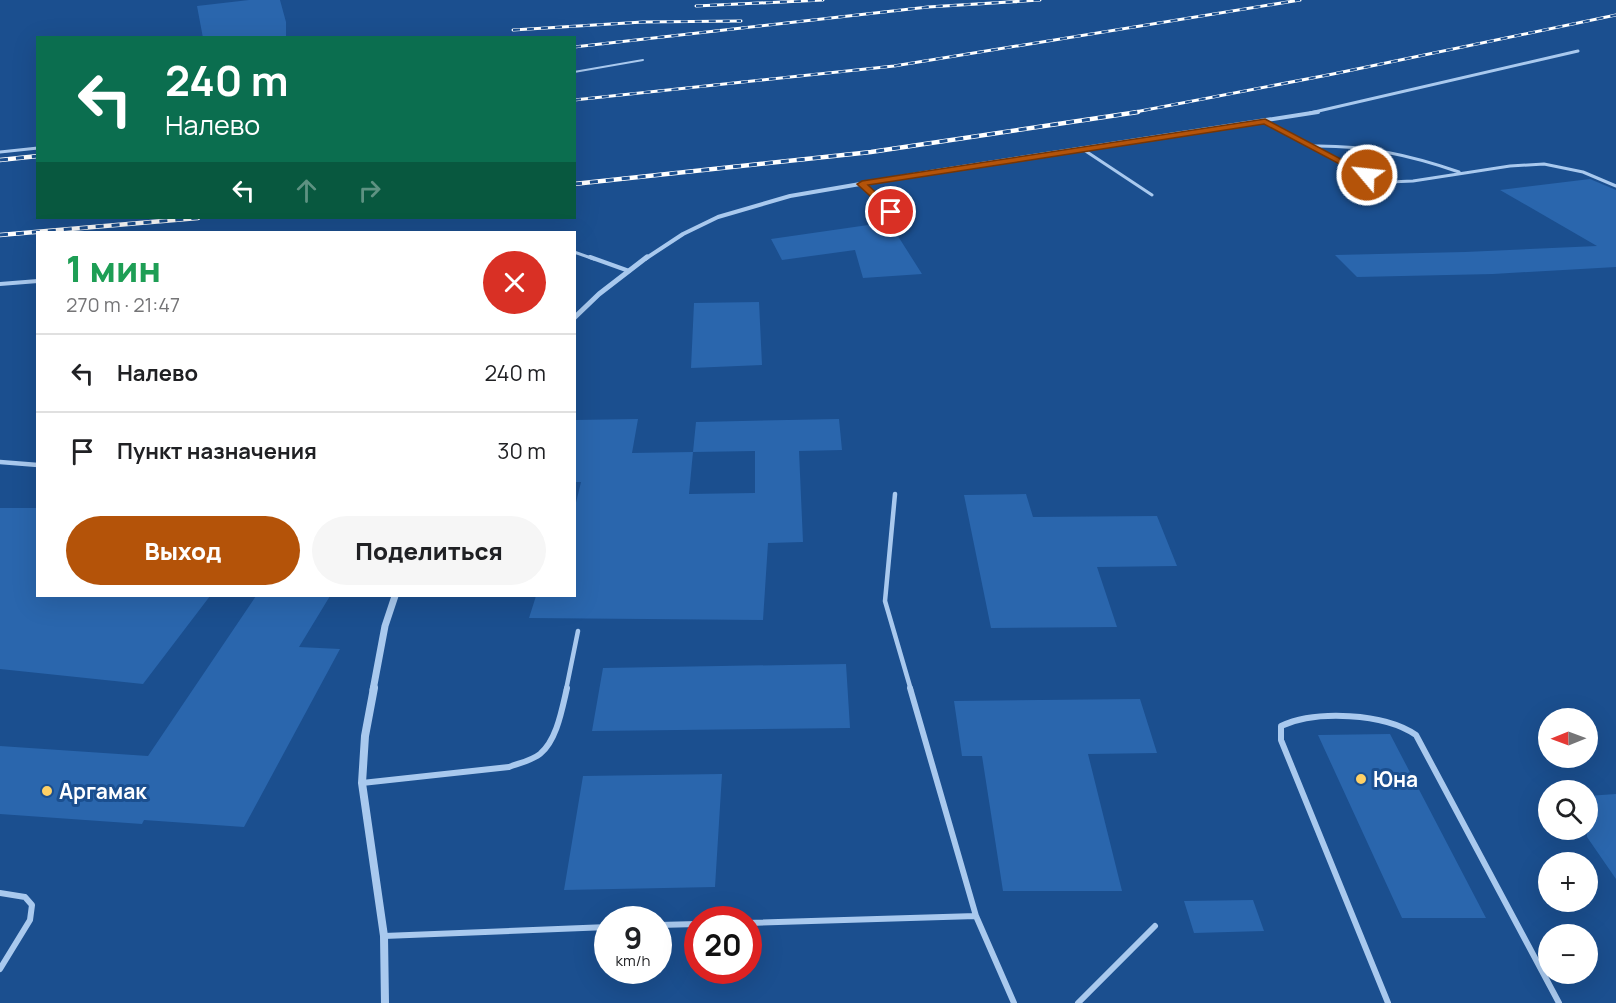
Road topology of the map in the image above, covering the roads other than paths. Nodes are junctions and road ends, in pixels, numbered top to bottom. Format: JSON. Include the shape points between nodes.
{"nodes":[{"id":1,"x":1578,"y":51,"type":"dead end"},
{"id":2,"x":643,"y":60,"type":"dead end"},
{"id":3,"x":576,"y":72,"type":"edge"},
{"id":4,"x":1265,"y":121,"type":"junction"},
{"id":5,"x":1312,"y":146,"type":"junction"},
{"id":6,"x":36,"y":148,"type":"edge"},
{"id":7,"x":1081,"y":148,"type":"junction"},
{"id":8,"x":0,"y":152,"type":"edge"},
{"id":9,"x":1462,"y":173,"type":"junction"},
{"id":10,"x":862,"y":184,"type":"junction"},
{"id":11,"x":1616,"y":186,"type":"edge"},
{"id":12,"x":1152,"y":195,"type":"dead end"},
{"id":13,"x":891,"y":212,"type":"dead end"},
{"id":14,"x":576,"y":253,"type":"edge"},
{"id":15,"x":630,"y":271,"type":"junction"},
{"id":16,"x":36,"y":281,"type":"edge"},
{"id":17,"x":0,"y":284,"type":"edge"},
{"id":18,"x":576,"y":316,"type":"edge"},
{"id":19,"x":0,"y":462,"type":"edge"},
{"id":20,"x":36,"y":465,"type":"edge"},
{"id":21,"x":895,"y":494,"type":"dead end"},
{"id":22,"x":395,"y":597,"type":"edge"},
{"id":23,"x":578,"y":631,"type":"dead end"},
{"id":24,"x":362,"y":783,"type":"junction"},
{"id":25,"x":0,"y":893,"type":"edge"},
{"id":26,"x":976,"y":916,"type":"junction"},
{"id":27,"x":762,"y":923,"type":"edge"},
{"id":28,"x":1155,"y":926,"type":"dead end"},
{"id":29,"x":594,"y":928,"type":"edge"},
{"id":30,"x":384,"y":936,"type":"junction"},
{"id":31,"x":0,"y":969,"type":"edge"},
{"id":32,"x":384,"y":1003,"type":"edge"},
{"id":33,"x":1014,"y":1003,"type":"edge"},
{"id":34,"x":1078,"y":1003,"type":"edge"},
{"id":35,"x":1388,"y":1003,"type":"edge"},
{"id":36,"x":1559,"y":1003,"type":"edge"}],
"edges":[{"from":1,"to":4,"type":"street"},
{"from":2,"to":3,"type":"lane"},
{"from":4,"to":5,"type":"lane"},
{"from":4,"to":7,"type":"street"},
{"from":5,"to":9,"type":"lane","via":[[1390,150]]},
{"from":5,"to":9,"type":"lane","via":[[1389,182]]},
{"from":6,"to":8,"type":"lane"},
{"from":7,"to":10,"type":"street"},
{"from":7,"to":12,"type":"lane"},
{"from":9,"to":11,"type":"lane","via":[[1544,164],[1583,172]]},
{"from":10,"to":13,"type":"lane"},
{"from":10,"to":15,"type":"street","via":[[727,214],[697,226]]},
{"from":14,"to":15,"type":"lane"},
{"from":15,"to":18,"type":"street"},
{"from":16,"to":17,"type":"lane"},
{"from":19,"to":20,"type":"lane"},
{"from":21,"to":26,"type":"lane","via":[[885,601]]},
{"from":22,"to":24,"type":"street","via":[[384,626],[365,736]]},
{"from":23,"to":24,"type":"lane","via":[[558,722],[543,752],[509,767]]},
{"from":24,"to":30,"type":"street"},
{"from":25,"to":31,"type":"lane","via":[[25,897],[32,905],[30,920]]},
{"from":26,"to":27,"type":"lane"},
{"from":26,"to":33,"type":"lane"},
{"from":28,"to":34,"type":"lane"},
{"from":29,"to":30,"type":"lane"},
{"from":30,"to":32,"type":"street"},
{"from":35,"to":36,"type":"lane","via":[[1281,741],[1281,726],[1288,722],[1387,719],[1408,727],[1416,735]]}]}
